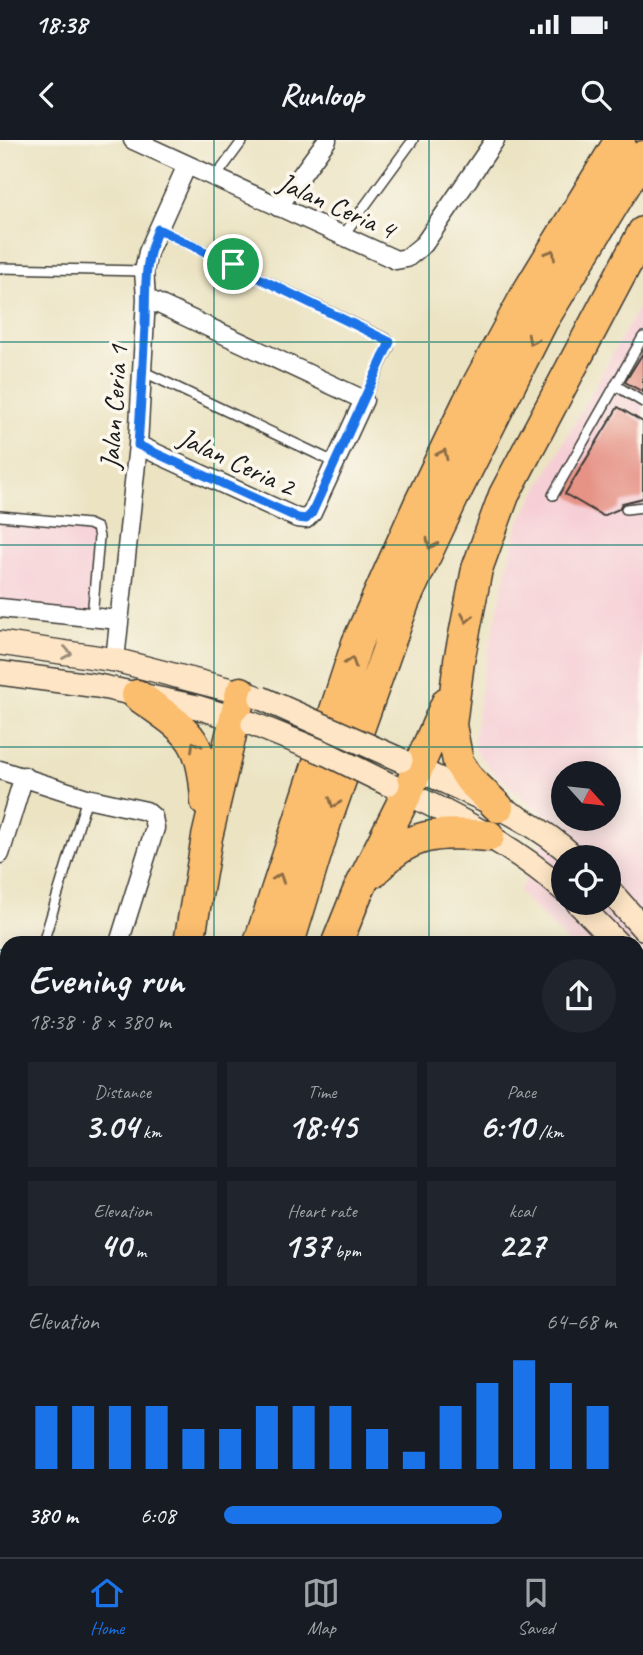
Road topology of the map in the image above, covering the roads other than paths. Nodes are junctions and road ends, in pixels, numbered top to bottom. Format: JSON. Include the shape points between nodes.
{"nodes":[{"id":1,"x":133,"y":140,"type":"edge"},
{"id":2,"x":243,"y":140,"type":"edge"},
{"id":3,"x":327,"y":140,"type":"edge"},
{"id":4,"x":413,"y":140,"type":"edge"},
{"id":5,"x":620,"y":140,"type":"edge"},
{"id":6,"x":488,"y":143,"type":"edge"},
{"id":7,"x":643,"y":156,"type":"edge"},
{"id":8,"x":187,"y":165,"type":"junction"},
{"id":9,"x":215,"y":178,"type":"junction"},
{"id":10,"x":278,"y":207,"type":"junction"},
{"id":11,"x":158,"y":229,"type":"junction"},
{"id":12,"x":643,"y":232,"type":"edge"},
{"id":13,"x":342,"y":237,"type":"junction"},
{"id":14,"x":0,"y":268,"type":"edge"},
{"id":15,"x":144,"y":271,"type":"junction"},
{"id":16,"x":146,"y":298,"type":"junction"},
{"id":17,"x":643,"y":337,"type":"edge"},
{"id":18,"x":142,"y":371,"type":"junction"},
{"id":19,"x":615,"y":385,"type":"junction"},
{"id":20,"x":364,"y":400,"type":"junction"},
{"id":21,"x":643,"y":402,"type":"edge"},
{"id":22,"x":138,"y":445,"type":"junction"},
{"id":23,"x":336,"y":463,"type":"junction"},
{"id":24,"x":553,"y":495,"type":"dead end"},
{"id":25,"x":643,"y":507,"type":"edge"},
{"id":26,"x":626,"y":509,"type":"dead end"},
{"id":27,"x":0,"y":516,"type":"edge"},
{"id":28,"x":0,"y":608,"type":"edge"},
{"id":29,"x":92,"y":617,"type":"junction"},
{"id":30,"x":119,"y":620,"type":"junction"},
{"id":31,"x":0,"y":643,"type":"edge"},
{"id":32,"x":115,"y":660,"type":"junction"},
{"id":33,"x":459,"y":661,"type":"junction"},
{"id":34,"x":0,"y":673,"type":"edge"},
{"id":35,"x":137,"y":695,"type":"junction"},
{"id":36,"x":247,"y":708,"type":"junction"},
{"id":37,"x":0,"y":770,"type":"edge"},
{"id":38,"x":24,"y":776,"type":"junction"},
{"id":39,"x":403,"y":777,"type":"junction"},
{"id":40,"x":87,"y":798,"type":"junction"},
{"id":41,"x":498,"y":807,"type":"junction"},
{"id":42,"x":489,"y":836,"type":"junction"},
{"id":43,"x":207,"y":837,"type":"junction"},
{"id":44,"x":562,"y":845,"type":"edge"},
{"id":45,"x":0,"y":854,"type":"edge"},
{"id":46,"x":551,"y":878,"type":"edge"},
{"id":47,"x":358,"y":891,"type":"junction"},
{"id":48,"x":621,"y":903,"type":"edge"},
{"id":49,"x":590,"y":915,"type":"edge"},
{"id":50,"x":643,"y":928,"type":"edge"},
{"id":51,"x":45,"y":936,"type":"edge"},
{"id":52,"x":121,"y":936,"type":"edge"},
{"id":53,"x":189,"y":936,"type":"edge"},
{"id":54,"x":261,"y":936,"type":"edge"},
{"id":55,"x":291,"y":936,"type":"edge"},
{"id":56,"x":340,"y":936,"type":"edge"},
{"id":57,"x":610,"y":936,"type":"edge"}],
"edges":[{"from":1,"to":8,"type":"street","name":"Jalan Ceria 4"},
{"from":2,"to":9,"type":"lane"},
{"from":3,"to":10,"type":"street"},
{"from":4,"to":13,"type":"lane"},
{"from":54,"to":5,"type":"highway","one_way":true,"via":[[357,643],[419,505],[522,302]]},
{"from":6,"to":13,"type":"street","name":"Jalan Ceria 4","via":[[424,244],[407,258],[396,260]]},
{"from":7,"to":55,"type":"highway","one_way":true,"via":[[542,322],[405,600],[326,822]]},
{"from":8,"to":9,"type":"street","name":"Jalan Ceria 4"},
{"from":8,"to":11,"type":"street","name":"Jalan Ceria 1"},
{"from":9,"to":10,"type":"street","name":"Jalan Ceria 4"},
{"from":10,"to":13,"type":"street","name":"Jalan Ceria 4"},
{"from":11,"to":15,"type":"street","name":"Jalan Ceria 1"},
{"from":11,"to":20,"type":"lane","via":[[388,340],[389,347]]},
{"from":12,"to":33,"type":"highway","one_way":true,"via":[[504,495],[477,569]]},
{"from":14,"to":15,"type":"lane"},
{"from":15,"to":16,"type":"street","name":"Jalan Ceria 1"},
{"from":16,"to":18,"type":"street","name":"Jalan Ceria 1"},
{"from":16,"to":20,"type":"street"},
{"from":17,"to":19,"type":"lane"},
{"from":18,"to":22,"type":"street","name":"Jalan Ceria 1"},
{"from":18,"to":23,"type":"lane"},
{"from":19,"to":21,"type":"lane"},
{"from":19,"to":24,"type":"lane"},
{"from":20,"to":23,"type":"street"},
{"from":22,"to":23,"type":"street","name":"Jalan Ceria 2","via":[[306,519]]},
{"from":22,"to":30,"type":"street","name":"Jalan Ceria 1"},
{"from":25,"to":26,"type":"lane"},
{"from":27,"to":29,"type":"lane","via":[[97,528]]},
{"from":28,"to":29,"type":"street"},
{"from":29,"to":30,"type":"street"},
{"from":30,"to":32,"type":"street","name":"Jalan Ceria 1"},
{"from":31,"to":32,"type":"main road","one_way":true},
{"from":32,"to":36,"type":"main road"},
{"from":33,"to":39,"type":"highway","via":[[443,715]]},
{"from":33,"to":41,"type":"highway","via":[[452,725],[458,762]]},
{"from":34,"to":35,"type":"main road"},
{"from":35,"to":36,"type":"main road"},
{"from":43,"to":35,"type":"highway","one_way":true,"via":[[204,766],[196,742]]},
{"from":36,"to":39,"type":"main road","bridge":true},
{"from":36,"to":43,"type":"highway"},
{"from":37,"to":38,"type":"street"},
{"from":38,"to":40,"type":"street"},
{"from":38,"to":45,"type":"street"},
{"from":39,"to":41,"type":"main road"},
{"from":39,"to":42,"type":"main road"},
{"from":39,"to":47,"type":"highway"},
{"from":40,"to":51,"type":"lane"},
{"from":40,"to":52,"type":"street","via":[[146,811],[153,817],[155,828]]},
{"from":41,"to":44,"type":"main road"},
{"from":42,"to":46,"type":"main road"},
{"from":42,"to":47,"type":"highway","via":[[447,832],[421,836],[390,853]]},
{"from":43,"to":53,"type":"highway"},
{"from":47,"to":56,"type":"highway"},
{"from":48,"to":50,"type":"main road"},
{"from":49,"to":57,"type":"main road"}]}
